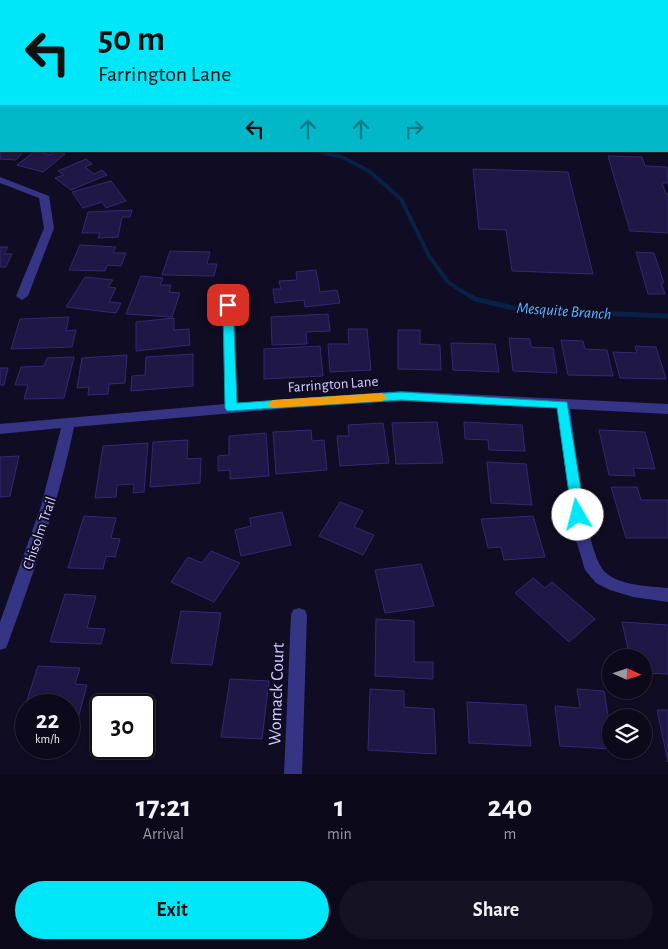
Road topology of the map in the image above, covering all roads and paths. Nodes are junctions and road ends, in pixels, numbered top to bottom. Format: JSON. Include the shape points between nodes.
{"nodes":[{"id":1,"x":0,"y":180,"type":"edge"},
{"id":2,"x":22,"y":296,"type":"dead end"},
{"id":3,"x":228,"y":305,"type":"dead end"},
{"id":4,"x":563,"y":404,"type":"junction"},
{"id":5,"x":231,"y":408,"type":"junction"},
{"id":6,"x":668,"y":409,"type":"edge"},
{"id":7,"x":69,"y":422,"type":"junction"},
{"id":8,"x":0,"y":429,"type":"edge"},
{"id":9,"x":668,"y":595,"type":"edge"},
{"id":10,"x":299,"y":614,"type":"dead end"},
{"id":11,"x":0,"y":643,"type":"edge"},
{"id":12,"x":293,"y":774,"type":"edge"}],
"edges":[{"from":1,"to":2,"type":"street","via":[[44,196],[49,228]]},
{"from":3,"to":5,"type":"street"},
{"from":4,"to":5,"type":"street","name":"Farrington Lane","via":[[401,396]]},
{"from":4,"to":6,"type":"street","name":"Farrington Lane"},
{"from":4,"to":9,"type":"street","via":[[581,533],[590,565],[602,578],[615,585]]},
{"from":5,"to":7,"type":"street","name":"Farrington Lane"},
{"from":7,"to":8,"type":"street","name":"Farrington Lane"},
{"from":7,"to":11,"type":"street","name":"Chisolm Trail","via":[[42,528]]},
{"from":10,"to":12,"type":"street","name":"Womack Court"}]}
